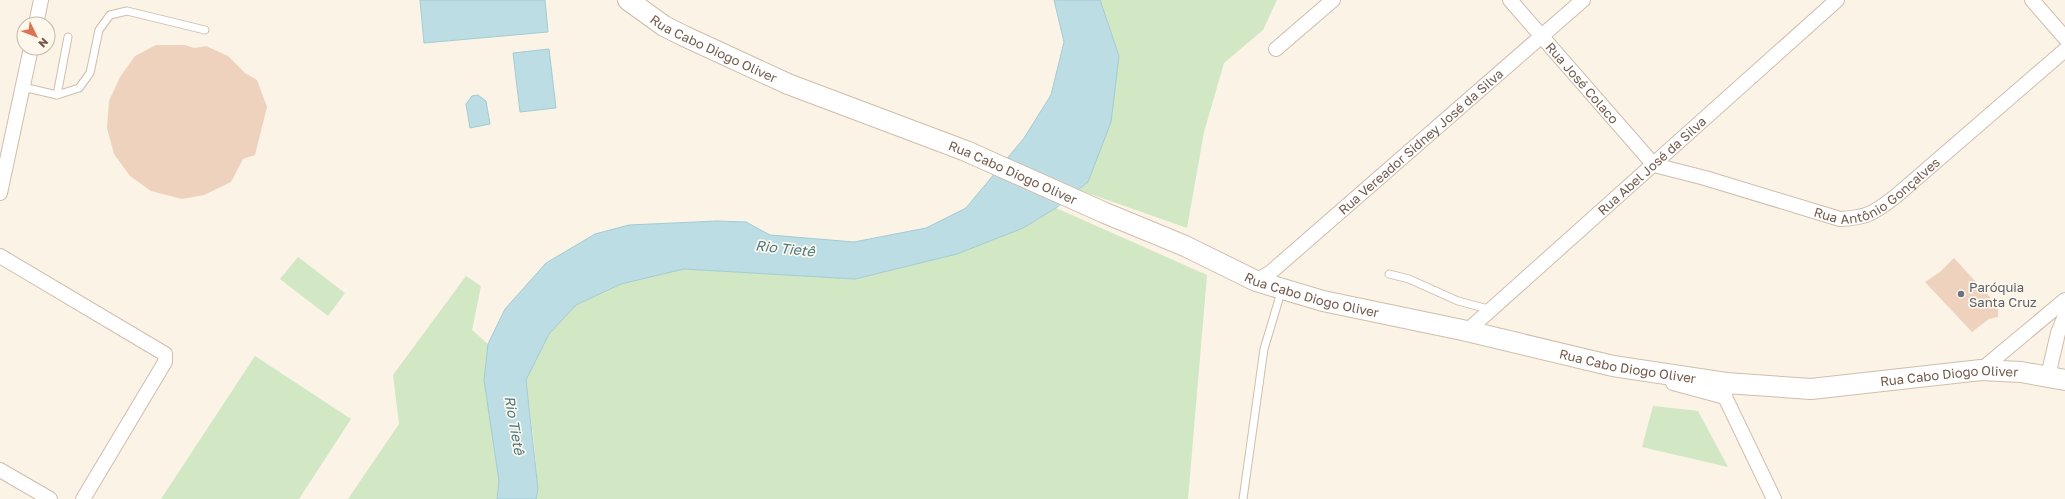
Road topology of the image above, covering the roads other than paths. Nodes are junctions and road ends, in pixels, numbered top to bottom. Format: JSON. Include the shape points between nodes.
{"nodes":[{"id":1,"x":41,"y":0,"type":"edge"},
{"id":2,"x":628,"y":0,"type":"edge"},
{"id":3,"x":1333,"y":0,"type":"edge"},
{"id":4,"x":1510,"y":0,"type":"edge"},
{"id":5,"x":1583,"y":0,"type":"edge"},
{"id":6,"x":1837,"y":0,"type":"edge"},
{"id":7,"x":2032,"y":0,"type":"edge"},
{"id":8,"x":38,"y":16,"type":"edge"},
{"id":9,"x":205,"y":30,"type":"dead end"},
{"id":10,"x":1541,"y":36,"type":"junction"},
{"id":11,"x":68,"y":37,"type":"dead end"},
{"id":12,"x":2065,"y":38,"type":"edge"},
{"id":13,"x":1276,"y":49,"type":"dead end"},
{"id":14,"x":2065,"y":50,"type":"edge"},
{"id":15,"x":29,"y":56,"type":"edge"},
{"id":16,"x":23,"y":87,"type":"junction"},
{"id":17,"x":58,"y":95,"type":"junction"},
{"id":18,"x":1654,"y":165,"type":"junction"},
{"id":19,"x":0,"y":193,"type":"edge"},
{"id":20,"x":0,"y":256,"type":"edge"},
{"id":21,"x":1389,"y":274,"type":"dead end"},
{"id":22,"x":1256,"y":281,"type":"junction"},
{"id":23,"x":1282,"y":289,"type":"junction"},
{"id":24,"x":2065,"y":300,"type":"edge"},
{"id":25,"x":1492,"y":310,"type":"junction"},
{"id":26,"x":2065,"y":316,"type":"edge"},
{"id":27,"x":1467,"y":331,"type":"junction"},
{"id":28,"x":1981,"y":370,"type":"junction"},
{"id":29,"x":2059,"y":380,"type":"edge"},
{"id":30,"x":1725,"y":390,"type":"junction"},
{"id":31,"x":0,"y":470,"type":"edge"},
{"id":32,"x":50,"y":499,"type":"edge"},
{"id":33,"x":83,"y":499,"type":"edge"},
{"id":34,"x":1243,"y":499,"type":"edge"},
{"id":35,"x":1774,"y":499,"type":"edge"}],
"edges":[{"from":1,"to":8,"type":"street"},
{"from":2,"to":22,"type":"main road","name":"Rua Cabo Diogo Oliver","via":[[664,26],[725,56],[788,84],[966,151],[1185,246]]},
{"from":3,"to":13,"type":"street"},
{"from":4,"to":10,"type":"street","name":"Rua José Colaco"},
{"from":5,"to":10,"type":"street","name":"Rua Vereador Sidney José da Silva"},
{"from":6,"to":18,"type":"street","name":"Rua Abel José da Silva"},
{"from":7,"to":12,"type":"street"},
{"from":9,"to":17,"type":"lane","via":[[127,11],[110,15],[99,30],[90,74],[80,88]]},
{"from":10,"to":18,"type":"street","name":"Rua José Colaco"},
{"from":10,"to":22,"type":"street","name":"Rua Vereador Sidney José da Silva","via":[[1271,272]]},
{"from":11,"to":17,"type":"lane"},
{"from":14,"to":18,"type":"street","name":"Rua Antônio Gonçalves","via":[[1896,196],[1876,211],[1859,218],[1840,219]]},
{"from":15,"to":16,"type":"street"},
{"from":16,"to":17,"type":"lane"},
{"from":16,"to":19,"type":"street"},
{"from":18,"to":25,"type":"street","name":"Rua Abel José da Silva"},
{"from":20,"to":33,"type":"street","via":[[165,354],[165,362]]},
{"from":21,"to":25,"type":"lane","via":[[1408,279],[1458,301]]},
{"from":22,"to":23,"type":"main road","name":"Rua Cabo Diogo Oliver"},
{"from":23,"to":27,"type":"main road","name":"Rua Cabo Diogo Oliver"},
{"from":23,"to":34,"type":"lane","via":[[1264,349]]},
{"from":24,"to":28,"type":"street"},
{"from":25,"to":27,"type":"street","name":"Rua Abel José da Silva"},
{"from":26,"to":29,"type":"street","via":[[2058,333]]},
{"from":27,"to":30,"type":"main road","name":"Rua Cabo Diogo Oliver"},
{"from":28,"to":29,"type":"main road","name":"Rua Cabo Diogo Oliver","via":[[2021,372]]},
{"from":28,"to":30,"type":"main road","name":"Rua Cabo Diogo Oliver","via":[[1811,389]]},
{"from":30,"to":35,"type":"street"},
{"from":31,"to":32,"type":"street"}]}
